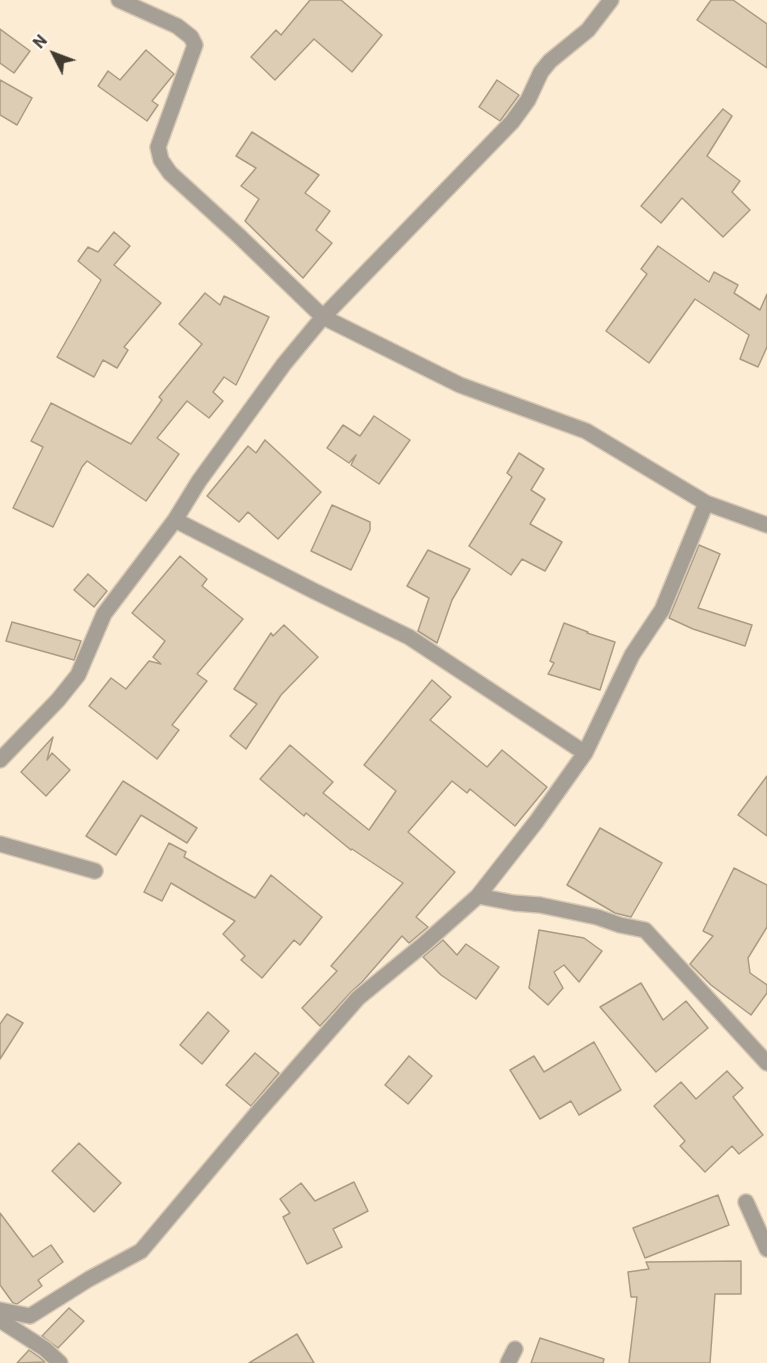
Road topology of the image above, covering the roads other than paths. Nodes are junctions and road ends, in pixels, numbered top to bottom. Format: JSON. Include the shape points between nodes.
{"nodes":[{"id":1,"x":119,"y":0,"type":"edge"},
{"id":2,"x":611,"y":0,"type":"edge"},
{"id":3,"x":323,"y":317,"type":"junction"},
{"id":4,"x":706,"y":503,"type":"junction"},
{"id":5,"x":175,"y":520,"type":"junction"},
{"id":6,"x":767,"y":525,"type":"edge"},
{"id":7,"x":585,"y":753,"type":"junction"},
{"id":8,"x":0,"y":760,"type":"edge"},
{"id":9,"x":0,"y":844,"type":"edge"},
{"id":10,"x":94,"y":871,"type":"dead end"},
{"id":11,"x":478,"y":896,"type":"junction"},
{"id":12,"x":767,"y":1063,"type":"edge"},
{"id":13,"x":746,"y":1202,"type":"dead end"},
{"id":14,"x":767,"y":1248,"type":"edge"},
{"id":15,"x":0,"y":1310,"type":"edge"},
{"id":16,"x":0,"y":1320,"type":"edge"},
{"id":17,"x":514,"y":1348,"type":"dead end"},
{"id":18,"x":60,"y":1363,"type":"edge"},
{"id":19,"x":508,"y":1363,"type":"edge"}],
"edges":[{"from":1,"to":3,"type":"street","via":[[177,26],[195,45],[158,147],[160,160]]},
{"from":2,"to":3,"type":"street","via":[[588,30],[541,72],[512,122]]},
{"from":3,"to":4,"type":"street","via":[[460,385],[586,430]]},
{"from":3,"to":5,"type":"street","via":[[284,364]]},
{"from":4,"to":6,"type":"street"},
{"from":4,"to":7,"type":"street","via":[[662,610],[632,655]]},
{"from":5,"to":7,"type":"street","via":[[410,637]]},
{"from":5,"to":8,"type":"street","via":[[104,614],[78,675]]},
{"from":7,"to":11,"type":"street"},
{"from":9,"to":10,"type":"street"},
{"from":11,"to":12,"type":"street","via":[[597,916],[645,930]]},
{"from":11,"to":15,"type":"street","via":[[358,998],[141,1251],[30,1316]]},
{"from":13,"to":14,"type":"street"},
{"from":16,"to":18,"type":"street"},
{"from":17,"to":19,"type":"street"}]}
